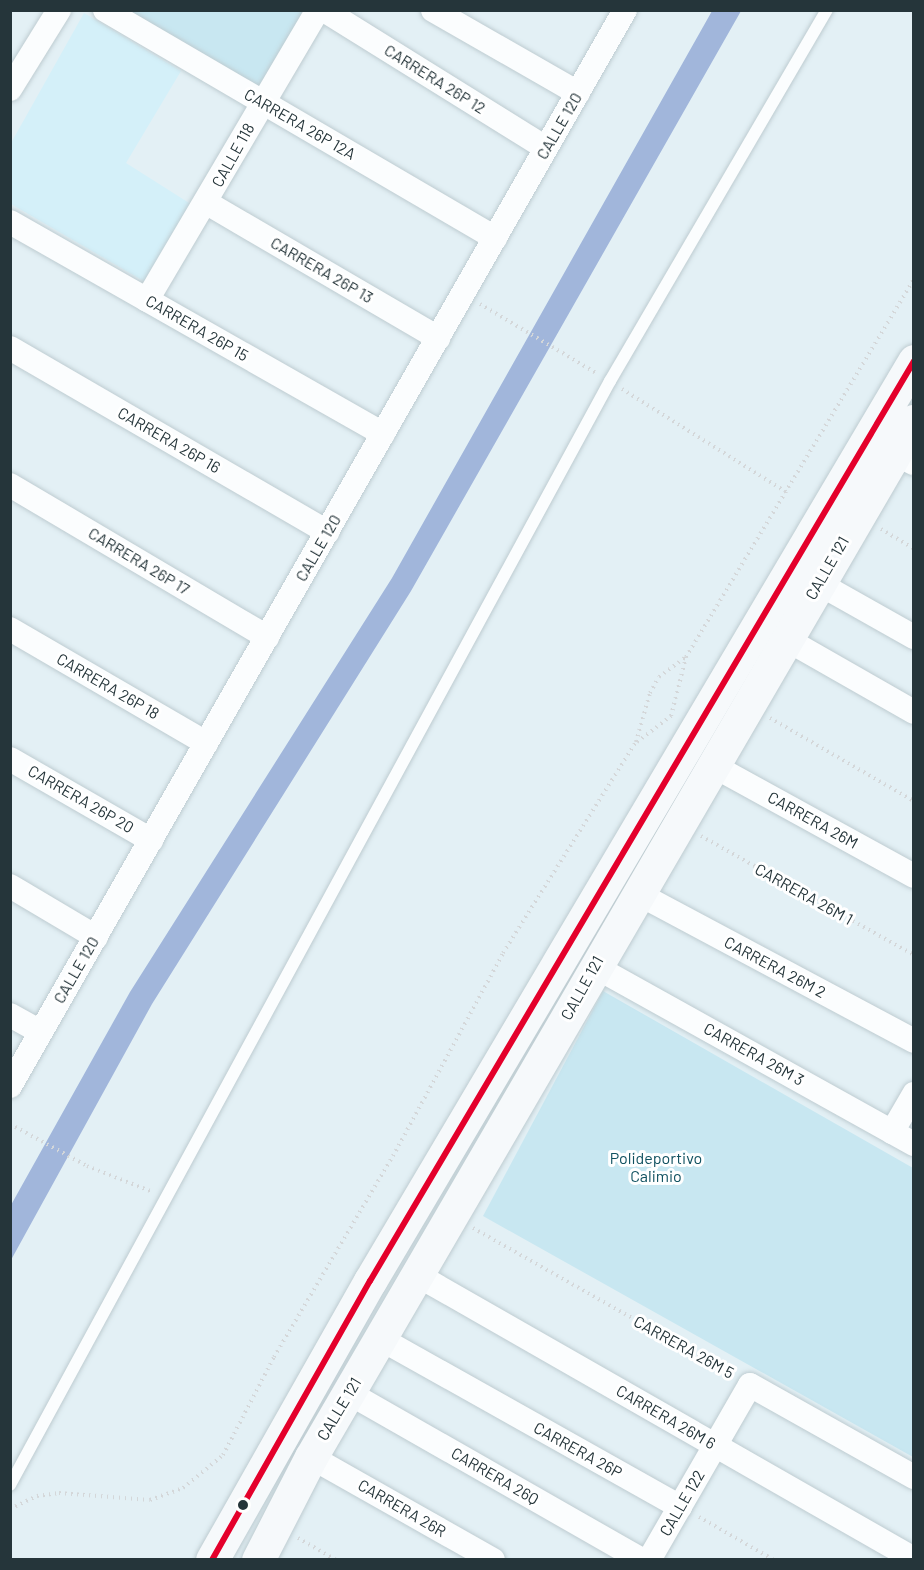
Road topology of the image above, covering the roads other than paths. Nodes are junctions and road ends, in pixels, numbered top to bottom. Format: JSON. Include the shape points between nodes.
{"nodes":[{"id":1,"x":58,"y":10,"type":"edge"},
{"id":2,"x":105,"y":10,"type":"edge"},
{"id":3,"x":318,"y":10,"type":"edge"},
{"id":4,"x":324,"y":10,"type":"edge"},
{"id":5,"x":434,"y":10,"type":"edge"},
{"id":6,"x":625,"y":10,"type":"edge"},
{"id":7,"x":827,"y":10,"type":"edge"},
{"id":8,"x":10,"y":88,"type":"edge"},
{"id":9,"x":578,"y":93,"type":"junction"},
{"id":10,"x":262,"y":102,"type":"junction"},
{"id":11,"x":546,"y":148,"type":"junction"},
{"id":12,"x":207,"y":203,"type":"junction"},
{"id":13,"x":10,"y":222,"type":"edge"},
{"id":14,"x":495,"y":238,"type":"junction"},
{"id":15,"x":147,"y":300,"type":"junction"},
{"id":16,"x":438,"y":338,"type":"junction"},
{"id":17,"x":10,"y":348,"type":"edge"},
{"id":18,"x":914,"y":361,"type":"edge"},
{"id":19,"x":914,"y":421,"type":"edge"},
{"id":20,"x":383,"y":434,"type":"junction"},
{"id":21,"x":904,"y":458,"type":"edge"},
{"id":22,"x":10,"y":485,"type":"edge"},
{"id":23,"x":327,"y":532,"type":"junction"},
{"id":24,"x":818,"y":583,"type":"junction"},
{"id":25,"x":10,"y":628,"type":"edge"},
{"id":26,"x":267,"y":637,"type":"junction"},
{"id":27,"x":914,"y":637,"type":"edge"},
{"id":28,"x":786,"y":639,"type":"junction"},
{"id":29,"x":914,"y":712,"type":"edge"},
{"id":30,"x":206,"y":742,"type":"junction"},
{"id":31,"x":10,"y":759,"type":"edge"},
{"id":32,"x":712,"y":765,"type":"junction"},
{"id":33,"x":151,"y":840,"type":"junction"},
{"id":34,"x":914,"y":876,"type":"edge"},
{"id":35,"x":10,"y":886,"type":"edge"},
{"id":36,"x":637,"y":893,"type":"junction"},
{"id":37,"x":96,"y":937,"type":"junction"},
{"id":38,"x":594,"y":966,"type":"junction"},
{"id":39,"x":10,"y":1015,"type":"edge"},
{"id":40,"x":41,"y":1032,"type":"junction"},
{"id":41,"x":914,"y":1041,"type":"edge"},
{"id":42,"x":10,"y":1086,"type":"edge"},
{"id":43,"x":914,"y":1094,"type":"edge"},
{"id":44,"x":892,"y":1132,"type":"junction"},
{"id":45,"x":914,"y":1144,"type":"edge"},
{"id":46,"x":419,"y":1276,"type":"junction"},
{"id":47,"x":381,"y":1339,"type":"junction"},
{"id":48,"x":750,"y":1385,"type":"joint"},
{"id":49,"x":349,"y":1393,"type":"junction"},
{"id":50,"x":715,"y":1445,"type":"junction"},
{"id":51,"x":311,"y":1456,"type":"junction"},
{"id":52,"x":914,"y":1477,"type":"edge"},
{"id":53,"x":10,"y":1485,"type":"edge"},
{"id":54,"x":680,"y":1507,"type":"junction"},
{"id":55,"x":914,"y":1558,"type":"edge"},
{"id":56,"x":213,"y":1560,"type":"edge"},
{"id":57,"x":258,"y":1560,"type":"edge"},
{"id":58,"x":493,"y":1560,"type":"edge"},
{"id":59,"x":642,"y":1560,"type":"edge"},
{"id":60,"x":649,"y":1560,"type":"edge"}],
"edges":[{"from":1,"to":8,"type":"street"},
{"from":2,"to":10,"type":"street","name":"CARRERA 26P 12A"},
{"from":3,"to":10,"type":"street","name":"CALLE 118"},
{"from":4,"to":11,"type":"street","name":"CARRERA 26P 12"},
{"from":5,"to":9,"type":"street"},
{"from":6,"to":9,"type":"street","name":"CALLE 120"},
{"from":7,"to":53,"type":"lane","via":[[610,381]]},
{"from":9,"to":11,"type":"street","name":"CALLE 120"},
{"from":10,"to":12,"type":"street","name":"CALLE 118"},
{"from":10,"to":14,"type":"street","name":"CARRERA 26P 12A"},
{"from":11,"to":14,"type":"street","name":"CALLE 120"},
{"from":12,"to":15,"type":"street","name":"CALLE 118"},
{"from":12,"to":16,"type":"street","name":"CARRERA 26P 13"},
{"from":13,"to":15,"type":"street","name":"CARRERA 26P 15"},
{"from":14,"to":16,"type":"street","name":"CALLE 120"},
{"from":15,"to":20,"type":"street","name":"CARRERA 26P 15"},
{"from":16,"to":20,"type":"street","name":"CALLE 120"},
{"from":17,"to":23,"type":"street","name":"CARRERA 26P 16"},
{"from":18,"to":56,"type":"main road","name":"CALLE 121","via":[[370,1281]]},
{"from":19,"to":21,"type":"main road","name":"CALLE 121"},
{"from":20,"to":23,"type":"street","name":"CALLE 120"},
{"from":21,"to":24,"type":"main road","name":"CALLE 121"},
{"from":22,"to":26,"type":"street","name":"CARRERA 26P 17"},
{"from":23,"to":26,"type":"street","name":"CALLE 120"},
{"from":24,"to":27,"type":"street"},
{"from":24,"to":28,"type":"main road","name":"CALLE 121"},
{"from":25,"to":30,"type":"street","name":"CARRERA 26P 18"},
{"from":26,"to":30,"type":"street","name":"CALLE 120"},
{"from":28,"to":29,"type":"street"},
{"from":28,"to":32,"type":"main road","name":"CALLE 121"},
{"from":30,"to":33,"type":"street","name":"CALLE 120"},
{"from":31,"to":33,"type":"street","name":"CARRERA 26P 20"},
{"from":32,"to":34,"type":"street","name":"CARRERA 26M"},
{"from":32,"to":36,"type":"main road","name":"CALLE 121"},
{"from":33,"to":37,"type":"street","name":"CALLE 120"},
{"from":35,"to":37,"type":"street"},
{"from":36,"to":38,"type":"main road","name":"CALLE 121"},
{"from":36,"to":41,"type":"street","name":"CARRERA 26M 2"},
{"from":37,"to":40,"type":"street","name":"CALLE 120"},
{"from":38,"to":44,"type":"street","name":"CARRERA 26M 3"},
{"from":38,"to":46,"type":"main road","name":"CALLE 121"},
{"from":39,"to":40,"type":"street"},
{"from":40,"to":42,"type":"street","name":"CALLE 120"},
{"from":43,"to":44,"type":"street"},
{"from":44,"to":45,"type":"street","name":"CARRERA 26M 3"},
{"from":46,"to":47,"type":"main road","name":"CALLE 121"},
{"from":46,"to":50,"type":"street","name":"CARRERA 26M 6"},
{"from":47,"to":49,"type":"main road","name":"CALLE 121"},
{"from":47,"to":54,"type":"street","name":"CARRERA 26P"},
{"from":48,"to":50,"type":"street","name":"CALLE 122"},
{"from":48,"to":52,"type":"street","name":"CARRERA 26M 5"},
{"from":49,"to":51,"type":"main road","name":"CALLE 121"},
{"from":49,"to":59,"type":"street","name":"CARRERA 26Q"},
{"from":50,"to":54,"type":"street","name":"CALLE 122"},
{"from":50,"to":55,"type":"street","name":"CARRERA 26M 6"},
{"from":51,"to":57,"type":"main road","name":"CALLE 121"},
{"from":51,"to":58,"type":"street","name":"CARRERA 26R"},
{"from":54,"to":60,"type":"street","name":"CALLE 122"}]}
